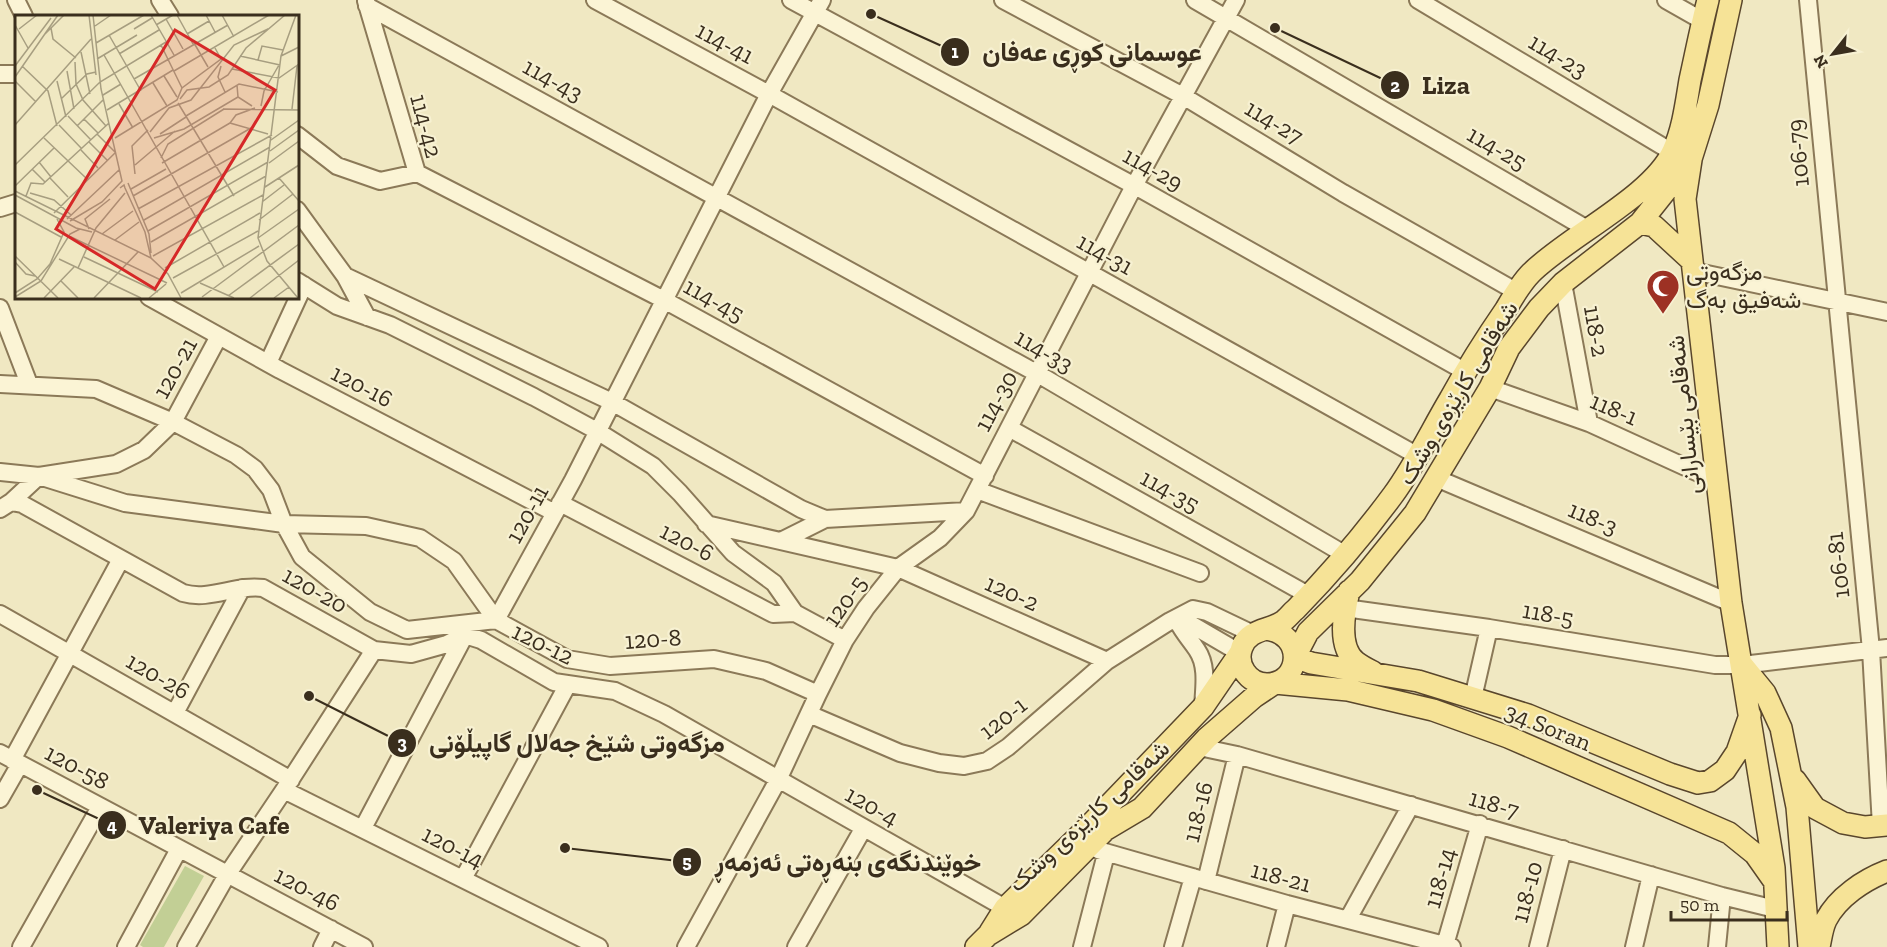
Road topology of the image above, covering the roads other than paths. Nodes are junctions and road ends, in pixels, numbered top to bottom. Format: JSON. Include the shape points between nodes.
{"nodes":[{"id":1,"x":16,"y":0,"type":"edge"},
{"id":2,"x":160,"y":0,"type":"edge"},
{"id":3,"x":595,"y":0,"type":"edge"},
{"id":4,"x":791,"y":0,"type":"edge"},
{"id":5,"x":1002,"y":0,"type":"edge"},
{"id":6,"x":1195,"y":0,"type":"edge"},
{"id":7,"x":1236,"y":0,"type":"edge"},
{"id":8,"x":1418,"y":0,"type":"edge"},
{"id":9,"x":1666,"y":0,"type":"edge"},
{"id":10,"x":1708,"y":0,"type":"edge"},
{"id":11,"x":1731,"y":0,"type":"edge"},
{"id":12,"x":1808,"y":0,"type":"edge"},
{"id":13,"x":366,"y":3,"type":"edge"},
{"id":14,"x":818,"y":7,"type":"edge"},
{"id":15,"x":24,"y":15,"type":"edge"},
{"id":16,"x":169,"y":15,"type":"edge"},
{"id":17,"x":1226,"y":18,"type":"junction"},
{"id":18,"x":1703,"y":21,"type":"junction"},
{"id":19,"x":769,"y":94,"type":"junction"},
{"id":20,"x":1183,"y":96,"type":"junction"},
{"id":21,"x":298,"y":136,"type":"edge"},
{"id":22,"x":1682,"y":156,"type":"junction"},
{"id":23,"x":417,"y":173,"type":"junction"},
{"id":24,"x":1134,"y":186,"type":"junction"},
{"id":25,"x":716,"y":196,"type":"junction"},
{"id":26,"x":15,"y":203,"type":"edge"},
{"id":27,"x":0,"y":208,"type":"edge"},
{"id":28,"x":298,"y":211,"type":"edge"},
{"id":29,"x":1640,"y":223,"type":"junction"},
{"id":30,"x":1587,"y":229,"type":"junction"},
{"id":31,"x":1693,"y":266,"type":"junction"},
{"id":32,"x":1089,"y":273,"type":"junction"},
{"id":33,"x":345,"y":276,"type":"junction"},
{"id":34,"x":300,"y":283,"type":"edge"},
{"id":35,"x":1563,"y":283,"type":"junction"},
{"id":36,"x":1517,"y":292,"type":"junction"},
{"id":37,"x":151,"y":298,"type":"edge"},
{"id":38,"x":294,"y":298,"type":"edge"},
{"id":39,"x":664,"y":300,"type":"junction"},
{"id":40,"x":1836,"y":301,"type":"junction"},
{"id":41,"x":0,"y":308,"type":"edge"},
{"id":42,"x":1887,"y":312,"type":"edge"},
{"id":43,"x":367,"y":317,"type":"junction"},
{"id":44,"x":219,"y":336,"type":"junction"},
{"id":45,"x":268,"y":363,"type":"junction"},
{"id":46,"x":1466,"y":372,"type":"junction"},
{"id":47,"x":1038,"y":374,"type":"junction"},
{"id":48,"x":0,"y":384,"type":"edge"},
{"id":49,"x":29,"y":384,"type":"junction"},
{"id":50,"x":1490,"y":388,"type":"junction"},
{"id":51,"x":612,"y":402,"type":"junction"},
{"id":52,"x":173,"y":422,"type":"junction"},
{"id":53,"x":1589,"y":423,"type":"junction"},
{"id":54,"x":1009,"y":428,"type":"junction"},
{"id":55,"x":597,"y":431,"type":"junction"},
{"id":56,"x":1418,"y":456,"type":"junction"},
{"id":57,"x":0,"y":472,"type":"edge"},
{"id":58,"x":39,"y":476,"type":"junction"},
{"id":59,"x":1436,"y":478,"type":"junction"},
{"id":60,"x":1716,"y":481,"type":"junction"},
{"id":61,"x":981,"y":483,"type":"junction"},
{"id":62,"x":6,"y":506,"type":"edge"},
{"id":63,"x":558,"y":508,"type":"junction"},
{"id":64,"x":966,"y":511,"type":"junction"},
{"id":65,"x":825,"y":519,"type":"junction"},
{"id":66,"x":706,"y":524,"type":"junction"},
{"id":67,"x":284,"y":525,"type":"junction"},
{"id":68,"x":781,"y":542,"type":"junction"},
{"id":69,"x":1344,"y":554,"type":"junction"},
{"id":70,"x":121,"y":559,"type":"junction"},
{"id":71,"x":898,"y":568,"type":"junction"},
{"id":72,"x":1200,"y":573,"type":"dead end"},
{"id":73,"x":242,"y":588,"type":"junction"},
{"id":74,"x":1308,"y":595,"type":"junction"},
{"id":75,"x":1347,"y":600,"type":"junction"},
{"id":76,"x":1731,"y":603,"type":"junction"},
{"id":77,"x":795,"y":613,"type":"junction"},
{"id":78,"x":0,"y":614,"type":"edge"},
{"id":79,"x":496,"y":620,"type":"junction"},
{"id":80,"x":1174,"y":621,"type":"junction"},
{"id":81,"x":1489,"y":628,"type":"junction"},
{"id":82,"x":1259,"y":631,"type":"junction"},
{"id":83,"x":473,"y":637,"type":"junction"},
{"id":84,"x":845,"y":640,"type":"junction"},
{"id":85,"x":1879,"y":649,"type":"edge"},
{"id":86,"x":374,"y":650,"type":"junction"},
{"id":87,"x":69,"y":652,"type":"junction"},
{"id":88,"x":1240,"y":653,"type":"junction"},
{"id":89,"x":1295,"y":657,"type":"junction"},
{"id":90,"x":1107,"y":662,"type":"junction"},
{"id":91,"x":1742,"y":665,"type":"junction"},
{"id":92,"x":1376,"y":674,"type":"junction"},
{"id":93,"x":1275,"y":683,"type":"junction"},
{"id":94,"x":568,"y":684,"type":"junction"},
{"id":95,"x":818,"y":694,"type":"junction"},
{"id":96,"x":1473,"y":698,"type":"junction"},
{"id":97,"x":1203,"y":707,"type":"junction"},
{"id":98,"x":175,"y":713,"type":"junction"},
{"id":99,"x":809,"y":714,"type":"junction"},
{"id":100,"x":1750,"y":715,"type":"junction"},
{"id":101,"x":1199,"y":747,"type":"junction"},
{"id":102,"x":1237,"y":755,"type":"junction"},
{"id":103,"x":10,"y":759,"type":"edge"},
{"id":104,"x":1652,"y":766,"type":"junction"},
{"id":105,"x":1790,"y":773,"type":"junction"},
{"id":106,"x":778,"y":780,"type":"junction"},
{"id":107,"x":287,"y":785,"type":"junction"},
{"id":108,"x":1644,"y":796,"type":"junction"},
{"id":109,"x":0,"y":799,"type":"edge"},
{"id":110,"x":1412,"y":805,"type":"junction"},
{"id":111,"x":100,"y":807,"type":"junction"},
{"id":112,"x":1117,"y":811,"type":"junction"},
{"id":113,"x":1480,"y":824,"type":"junction"},
{"id":114,"x":1884,"y":825,"type":"edge"},
{"id":115,"x":363,"y":828,"type":"junction"},
{"id":116,"x":863,"y":829,"type":"junction"},
{"id":117,"x":178,"y":849,"type":"junction"},
{"id":118,"x":1563,"y":849,"type":"junction"},
{"id":119,"x":1887,"y":871,"type":"edge"},
{"id":120,"x":227,"y":875,"type":"junction"},
{"id":121,"x":1651,"y":875,"type":"junction"},
{"id":122,"x":463,"y":879,"type":"junction"},
{"id":123,"x":1199,"y":879,"type":"junction"},
{"id":124,"x":1774,"y":881,"type":"junction"},
{"id":125,"x":1722,"y":896,"type":"junction"},
{"id":126,"x":1287,"y":903,"type":"junction"},
{"id":127,"x":1005,"y":908,"type":"junction"},
{"id":128,"x":1775,"y":909,"type":"junction"},
{"id":129,"x":1348,"y":919,"type":"junction"},
{"id":130,"x":331,"y":929,"type":"junction"},
{"id":131,"x":564,"y":940,"type":"edge"},
{"id":132,"x":982,"y":941,"type":"edge"},
{"id":133,"x":1412,"y":942,"type":"edge"},
{"id":134,"x":1449,"y":946,"type":"edge"},
{"id":135,"x":21,"y":947,"type":"edge"},
{"id":136,"x":126,"y":947,"type":"edge"},
{"id":137,"x":186,"y":947,"type":"edge"},
{"id":138,"x":322,"y":947,"type":"edge"},
{"id":139,"x":364,"y":947,"type":"edge"},
{"id":140,"x":598,"y":947,"type":"edge"},
{"id":141,"x":686,"y":947,"type":"edge"},
{"id":142,"x":796,"y":947,"type":"edge"},
{"id":143,"x":1082,"y":947,"type":"edge"},
{"id":144,"x":1173,"y":947,"type":"edge"},
{"id":145,"x":1276,"y":947,"type":"edge"},
{"id":146,"x":1538,"y":947,"type":"edge"},
{"id":147,"x":1634,"y":947,"type":"edge"},
{"id":148,"x":1717,"y":947,"type":"edge"},
{"id":149,"x":1778,"y":947,"type":"edge"},
{"id":150,"x":1809,"y":947,"type":"edge"},
{"id":151,"x":1819,"y":947,"type":"edge"}],
"edges":[{"from":1,"to":15,"type":"street"},
{"from":2,"to":16,"type":"street"},
{"from":3,"to":19,"type":"street","name":"114-41"},
{"from":4,"to":14,"type":"street","name":"114-29"},
{"from":5,"to":20,"type":"street","name":"114-27"},
{"from":6,"to":17,"type":"street","name":"114-25"},
{"from":7,"to":17,"type":"street","name":"114-30"},
{"from":8,"to":22,"type":"street","name":"114-23"},
{"from":9,"to":18,"type":"street"},
{"from":10,"to":18,"type":"main road","name":"شەقامی کارێزەی وشک"},
{"from":11,"to":22,"type":"main road","name":"شەقامی کارێزەی وشک","via":[[1708,105]]},
{"from":12,"to":40,"type":"street","name":"106-79"},
{"from":13,"to":23,"type":"street","name":"114-42"},
{"from":13,"to":25,"type":"street","name":"114-43"},
{"from":14,"to":19,"type":"street","name":"120-11"},
{"from":14,"to":24,"type":"street","name":"114-29"},
{"from":17,"to":20,"type":"street","name":"114-30"},
{"from":17,"to":30,"type":"street","name":"114-25"},
{"from":18,"to":22,"type":"main road","name":"شەقامی کارێزەی وشک","via":[[1682,121]]},
{"from":19,"to":25,"type":"street","name":"120-11"},
{"from":19,"to":32,"type":"street","name":"114-31"},
{"from":20,"to":24,"type":"street","name":"114-30"},
{"from":20,"to":36,"type":"street","name":"114-27"},
{"from":21,"to":23,"type":"street","name":"114-42","via":[[337,166],[381,181]]},
{"from":22,"to":29,"type":"main road","name":"شەقامی کارێزەی وشک"},
{"from":22,"to":30,"type":"main road","name":"شەقامی کارێزەی وشک"},
{"from":22,"to":31,"type":"main road","name":"شەقامی بێسارانی"},
{"from":23,"to":39,"type":"street","name":"114-45"},
{"from":24,"to":32,"type":"street","name":"114-30"},
{"from":24,"to":46,"type":"street","name":"114-29"},
{"from":25,"to":39,"type":"street","name":"120-11"},
{"from":25,"to":47,"type":"street","name":"114-33"},
{"from":26,"to":27,"type":"street"},
{"from":28,"to":33,"type":"street"},
{"from":29,"to":31,"type":"main road","via":[[1654,226]]},
{"from":29,"to":35,"type":"main road","name":"شەقامی کارێزەی وشک"},
{"from":30,"to":36,"type":"main road","name":"شەقامی کارێزەی وشک","via":[[1529,274]]},
{"from":31,"to":40,"type":"street"},
{"from":31,"to":60,"type":"main road","name":"شەقامی بێسارانی"},
{"from":32,"to":47,"type":"street","name":"114-30"},
{"from":32,"to":56,"type":"street","name":"114-31"},
{"from":33,"to":43,"type":"street"},
{"from":33,"to":51,"type":"street"},
{"from":34,"to":43,"type":"street","via":[[337,306]]},
{"from":35,"to":50,"type":"main road","name":"شەقامی کارێزەی وشک","via":[[1509,348]]},
{"from":35,"to":53,"type":"street","name":"118-2"},
{"from":36,"to":46,"type":"main road","name":"شەقامی کارێزەی وشک"},
{"from":37,"to":44,"type":"street","name":"120-16"},
{"from":38,"to":45,"type":"street"},
{"from":39,"to":51,"type":"street","name":"120-11"},
{"from":39,"to":61,"type":"street","name":"114-45"},
{"from":40,"to":42,"type":"street"},
{"from":40,"to":85,"type":"street","name":"106-81"},
{"from":41,"to":49,"type":"street"},
{"from":43,"to":55,"type":"street","via":[[390,325]]},
{"from":44,"to":45,"type":"street","name":"120-16"},
{"from":44,"to":52,"type":"street","name":"120-21"},
{"from":45,"to":63,"type":"street","name":"120-16"},
{"from":46,"to":56,"type":"main road","name":"شەقامی کارێزەی وشک"},
{"from":47,"to":54,"type":"street","name":"114-30"},
{"from":47,"to":69,"type":"street","name":"114-33"},
{"from":48,"to":49,"type":"street"},
{"from":49,"to":52,"type":"street","via":[[96,388]]},
{"from":50,"to":53,"type":"street","name":"118-1"},
{"from":50,"to":59,"type":"main road","name":"شەقامی کارێزەی وشک"},
{"from":51,"to":55,"type":"street","name":"120-11"},
{"from":51,"to":65,"type":"street"},
{"from":52,"to":58,"type":"street","name":"120-21","via":[[144,450],[116,464]]},
{"from":52,"to":67,"type":"street","via":[[255,469],[272,490]]},
{"from":53,"to":60,"type":"street","name":"118-1"},
{"from":54,"to":61,"type":"street","name":"114-30"},
{"from":54,"to":74,"type":"street","name":"114-35"},
{"from":55,"to":63,"type":"street","name":"120-11"},
{"from":55,"to":66,"type":"street","via":[[653,466]]},
{"from":56,"to":69,"type":"main road","name":"شەقامی کارێزەی وشک","via":[[1393,495]]},
{"from":57,"to":58,"type":"street"},
{"from":58,"to":62,"type":"street"},
{"from":58,"to":67,"type":"street","via":[[125,503]]},
{"from":59,"to":75,"type":"main road","name":"شەقامی کارێزەی وشک","via":[[1415,513]]},
{"from":59,"to":76,"type":"street","name":"118-3"},
{"from":60,"to":76,"type":"main road","name":"شەقامی بێسارانی"},
{"from":61,"to":64,"type":"street","name":"120-5"},
{"from":61,"to":72,"type":"street","name":"114-45"},
{"from":62,"to":70,"type":"street","name":"120-20","via":[[22,504]]},
{"from":63,"to":77,"type":"street","name":"120-6","via":[[773,614]]},
{"from":63,"to":79,"type":"street","name":"120-11"},
{"from":64,"to":65,"type":"street"},
{"from":64,"to":71,"type":"street","name":"120-5","via":[[940,538]]},
{"from":65,"to":68,"type":"street"},
{"from":66,"to":68,"type":"street","name":"120-2"},
{"from":66,"to":77,"type":"street","via":[[733,553],[774,583]]},
{"from":67,"to":79,"type":"street","via":[[366,526],[420,537],[454,561]]},
{"from":67,"to":79,"type":"street","via":[[302,557],[370,612],[407,630]]},
{"from":68,"to":71,"type":"street","name":"120-2"},
{"from":69,"to":74,"type":"main road","name":"شەقامی کارێزەی وشک"},
{"from":70,"to":73,"type":"street","name":"120-20","via":[[192,596]]},
{"from":70,"to":87,"type":"street"},
{"from":71,"to":84,"type":"street","name":"120-5"},
{"from":71,"to":90,"type":"street","name":"120-2"},
{"from":73,"to":86,"type":"street","name":"120-20","via":[[263,588]]},
{"from":73,"to":98,"type":"street"},
{"from":74,"to":82,"type":"main road","name":"شەقامی کارێزەی وشک","via":[[1282,622]]},
{"from":75,"to":81,"type":"street","name":"118-5"},
{"from":75,"to":89,"type":"main road","name":"شەقامی کارێزەی وشک","via":[[1308,632]]},
{"from":75,"to":92,"type":"main road","via":[[1344,644],[1355,662]]},
{"from":76,"to":91,"type":"main road","name":"شەقامی بێسارانی"},
{"from":77,"to":84,"type":"street"},
{"from":78,"to":87,"type":"street","name":"120-26"},
{"from":79,"to":95,"type":"street","name":"120-8","via":[[567,659],[610,666],[714,659],[766,671]]},
{"from":80,"to":82,"type":"street","name":"120-1","via":[[1193,609]]},
{"from":80,"to":88,"type":"street","via":[[1187,622]]},
{"from":80,"to":90,"type":"street","name":"120-1"},
{"from":80,"to":97,"type":"street","via":[[1198,650],[1205,668]]},
{"from":81,"to":91,"type":"street","name":"118-5","via":[[1685,661]]},
{"from":81,"to":96,"type":"street"},
{"from":82,"to":88,"type":"main road","via":[[1243,644]]},
{"from":82,"to":89,"type":"main road","via":[[1275,630],[1284,635]]},
{"from":83,"to":86,"type":"street","name":"120-20","via":[[411,654]]},
{"from":83,"to":94,"type":"street","name":"120-12","via":[[554,682]]},
{"from":83,"to":115,"type":"street"},
{"from":84,"to":95,"type":"street","name":"120-5"},
{"from":85,"to":91,"type":"street","name":"118-5"},
{"from":85,"to":114,"type":"street","name":"106-81"},
{"from":86,"to":107,"type":"street"},
{"from":87,"to":98,"type":"street","name":"120-26"},
{"from":87,"to":103,"type":"street"},
{"from":88,"to":93,"type":"main road","via":[[1240,662],[1250,678]]},
{"from":88,"to":97,"type":"main road","name":"شەقامی کارێزەی وشک"},
{"from":89,"to":92,"type":"main road","name":"34 Soran"},
{"from":89,"to":93,"type":"main road","via":[[1289,673]]},
{"from":90,"to":99,"type":"street","name":"120-1","via":[[1008,747],[987,761],[964,766],[900,753]]},
{"from":91,"to":100,"type":"main road","name":"شەقامی بێسارانی"},
{"from":91,"to":105,"type":"main road","name":"شەقامی بێسارانی","via":[[1765,693],[1782,728]]},
{"from":92,"to":96,"type":"main road","name":"34 Soran","via":[[1418,681]]},
{"from":93,"to":101,"type":"main road","name":"شەقامی کارێزەی وشک"},
{"from":93,"to":108,"type":"main road","name":"34 Soran","via":[[1348,690],[1433,710],[1508,737]]},
{"from":94,"to":106,"type":"street","name":"120-12","via":[[615,691],[664,714]]},
{"from":94,"to":122,"type":"street"},
{"from":95,"to":99,"type":"street","name":"120-5"},
{"from":96,"to":104,"type":"main road","name":"34 Soran","via":[[1528,715]]},
{"from":97,"to":112,"type":"main road","name":"شەقامی کارێزەی وشک"},
{"from":98,"to":107,"type":"street","name":"120-26"},
{"from":99,"to":106,"type":"street","name":"120-5"},
{"from":100,"to":104,"type":"main road","name":"34 Soran","via":[[1737,752],[1725,771],[1710,781],[1698,783]]},
{"from":100,"to":124,"type":"main road","name":"شەقامی بێسارانی"},
{"from":101,"to":102,"type":"street","name":"118-7"},
{"from":101,"to":112,"type":"main road","name":"شەقامی کارێزەی وشک","via":[[1142,808]]},
{"from":102,"to":110,"type":"street","name":"118-7"},
{"from":102,"to":123,"type":"street","name":"118-16"},
{"from":103,"to":109,"type":"street"},
{"from":103,"to":111,"type":"street","name":"120-58"},
{"from":104,"to":108,"type":"main road"},
{"from":105,"to":114,"type":"main road","via":[[1815,808],[1843,823]]},
{"from":105,"to":150,"type":"main road","name":"شەقامی بێسارانی","via":[[1797,807]]},
{"from":106,"to":116,"type":"street","name":"120-4"},
{"from":106,"to":141,"type":"street","name":"120-5"},
{"from":107,"to":115,"type":"street","name":"120-14"},
{"from":107,"to":120,"type":"street"},
{"from":108,"to":124,"type":"main road","name":"34 Soran","via":[[1729,833],[1755,854]]},
{"from":110,"to":113,"type":"street","name":"118-7"},
{"from":110,"to":129,"type":"street"},
{"from":111,"to":117,"type":"street","name":"120-58"},
{"from":111,"to":135,"type":"street"},
{"from":112,"to":127,"type":"main road","name":"شەقامی کارێزەی وشک"},
{"from":112,"to":132,"type":"main road","name":"شەقامی کارێزەی وشک","via":[[1106,831],[1021,915]]},
{"from":113,"to":118,"type":"street","name":"118-7"},
{"from":113,"to":134,"type":"street","name":"118-14"},
{"from":115,"to":122,"type":"street","name":"120-14"},
{"from":116,"to":127,"type":"street","name":"120-4"},
{"from":116,"to":142,"type":"street"},
{"from":117,"to":120,"type":"street","name":"120-58"},
{"from":117,"to":136,"type":"street"},
{"from":118,"to":121,"type":"street","name":"118-7"},
{"from":118,"to":146,"type":"street","name":"118-10"},
{"from":119,"to":151,"type":"main road","via":[[1843,897],[1826,920]]},
{"from":120,"to":130,"type":"street","name":"120-46"},
{"from":120,"to":137,"type":"street"},
{"from":121,"to":125,"type":"street","name":"118-7"},
{"from":121,"to":147,"type":"street"},
{"from":122,"to":131,"type":"street","name":"120-14"},
{"from":123,"to":126,"type":"street","name":"118-21"},
{"from":123,"to":143,"type":"street","name":"118-21","via":[[1102,852]]},
{"from":123,"to":144,"type":"street","name":"118-16"},
{"from":124,"to":128,"type":"main road","name":"شەقامی بێسارانی"},
{"from":125,"to":128,"type":"street","name":"118-7"},
{"from":125,"to":148,"type":"street"},
{"from":126,"to":129,"type":"street","name":"118-21"},
{"from":126,"to":145,"type":"street"},
{"from":127,"to":132,"type":"main road","name":"شەقامی کارێزەی وشک"},
{"from":128,"to":149,"type":"main road","name":"شەقامی بێسارانی"},
{"from":129,"to":133,"type":"street","name":"118-21"},
{"from":130,"to":138,"type":"street"},
{"from":130,"to":139,"type":"street","name":"120-46"},
{"from":131,"to":140,"type":"street","name":"120-14"},
{"from":133,"to":134,"type":"street","name":"118-21"}]}
